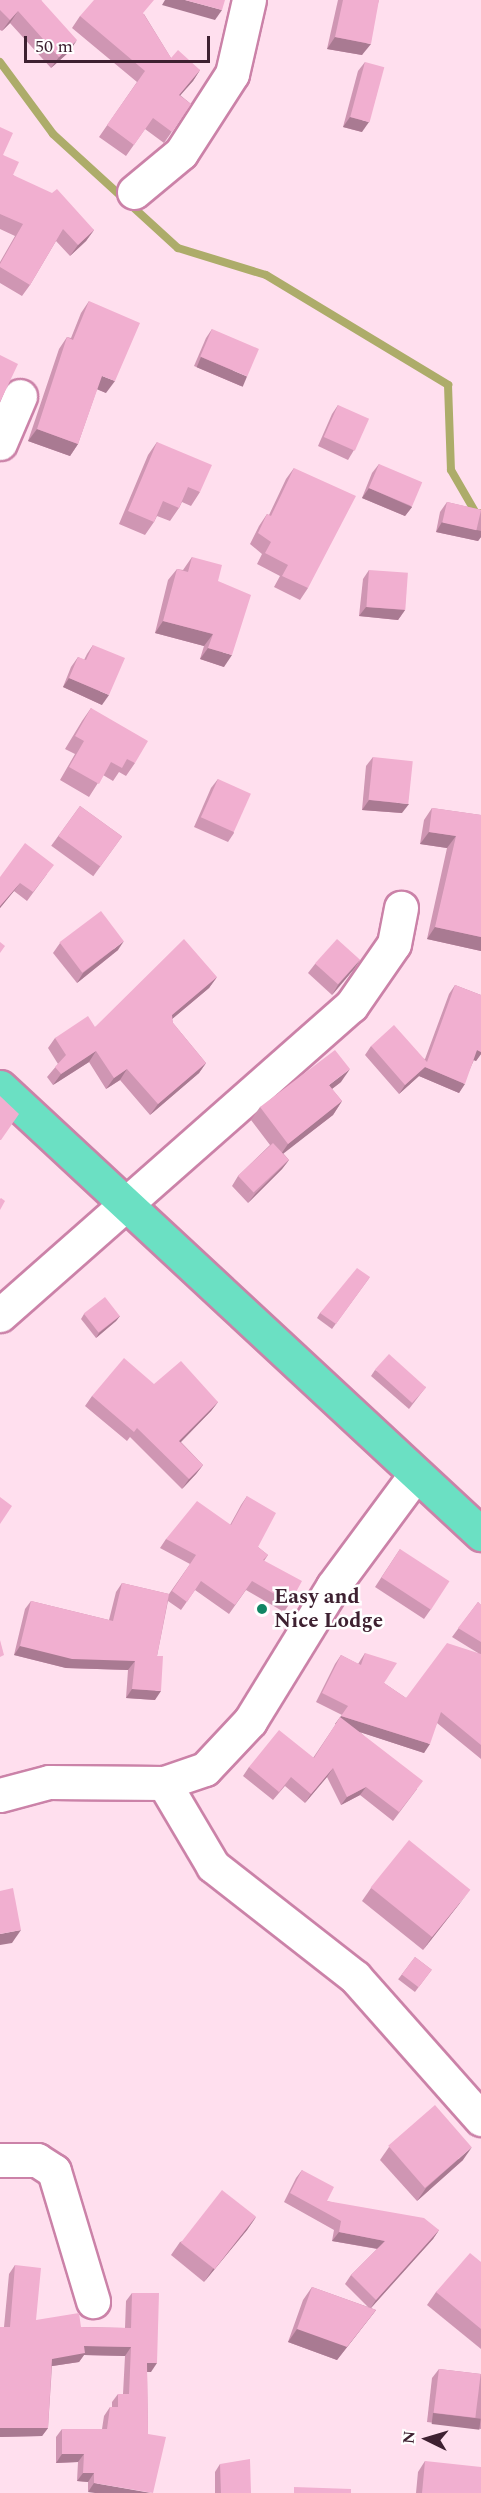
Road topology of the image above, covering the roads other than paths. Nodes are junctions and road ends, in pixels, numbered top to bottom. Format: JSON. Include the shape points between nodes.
{"nodes":[{"id":1,"x":249,"y":0,"type":"edge"},
{"id":2,"x":134,"y":192,"type":"dead end"},
{"id":3,"x":20,"y":396,"type":"dead end"},
{"id":4,"x":0,"y":443,"type":"edge"},
{"id":5,"x":401,"y":908,"type":"dead end"},
{"id":6,"x":0,"y":1087,"type":"edge"},
{"id":7,"x":125,"y":1203,"type":"junction"},
{"id":8,"x":0,"y":1315,"type":"edge"},
{"id":9,"x":416,"y":1474,"type":"junction"},
{"id":10,"x":481,"y":1534,"type":"edge"},
{"id":11,"x":164,"y":1783,"type":"junction"},
{"id":12,"x":0,"y":1795,"type":"edge"},
{"id":13,"x":481,"y":2119,"type":"edge"},
{"id":14,"x":0,"y":2160,"type":"edge"},
{"id":15,"x":93,"y":2301,"type":"dead end"}],
"edges":[{"from":1,"to":2,"type":"street","via":[[232,74],[181,153]]},
{"from":3,"to":4,"type":"street"},
{"from":5,"to":7,"type":"street","via":[[394,944],[351,1006]]},
{"from":6,"to":7,"type":"main road"},
{"from":7,"to":8,"type":"street"},
{"from":7,"to":9,"type":"main road"},
{"from":9,"to":10,"type":"main road"},
{"from":9,"to":11,"type":"street","via":[[333,1586],[279,1679],[226,1750],[205,1769]]},
{"from":11,"to":12,"type":"street","via":[[50,1782]]},
{"from":11,"to":13,"type":"street","via":[[213,1866],[356,1977]]},
{"from":14,"to":15,"type":"street","via":[[37,2160],[54,2171]]}]}
